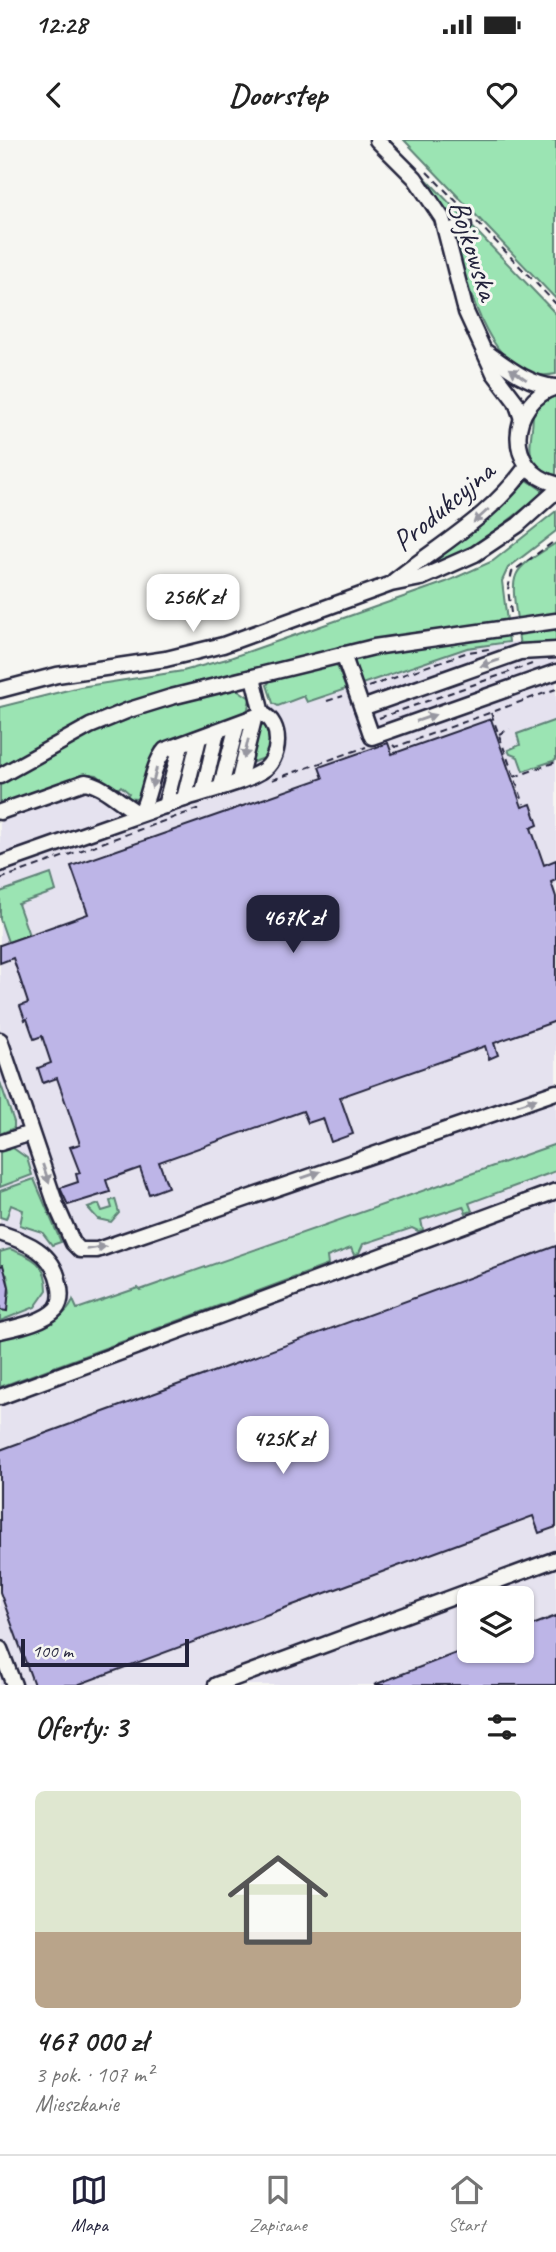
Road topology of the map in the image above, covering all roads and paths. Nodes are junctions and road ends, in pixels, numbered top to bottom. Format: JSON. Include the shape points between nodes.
{"nodes":[{"id":1,"x":377,"y":140,"type":"edge"},
{"id":2,"x":464,"y":225,"type":"dead end"},
{"id":3,"x":447,"y":232,"type":"junction"},
{"id":4,"x":485,"y":351,"type":"junction"},
{"id":5,"x":556,"y":387,"type":"edge"},
{"id":6,"x":521,"y":416,"type":"junction"},
{"id":7,"x":527,"y":466,"type":"junction"},
{"id":8,"x":556,"y":484,"type":"edge"},
{"id":9,"x":556,"y":491,"type":"edge"},
{"id":10,"x":391,"y":584,"type":"junction"},
{"id":11,"x":556,"y":621,"type":"edge"},
{"id":12,"x":553,"y":650,"type":"edge"},
{"id":13,"x":343,"y":654,"type":"junction"},
{"id":14,"x":536,"y":663,"type":"dead end"},
{"id":15,"x":556,"y":672,"type":"edge"},
{"id":16,"x":253,"y":677,"type":"junction"},
{"id":17,"x":0,"y":690,"type":"edge"},
{"id":18,"x":362,"y":708,"type":"junction"},
{"id":19,"x":491,"y":713,"type":"dead end"},
{"id":20,"x":258,"y":716,"type":"junction"},
{"id":21,"x":372,"y":723,"type":"junction"},
{"id":22,"x":236,"y":725,"type":"junction"},
{"id":23,"x":510,"y":729,"type":"dead end"},
{"id":24,"x":217,"y":732,"type":"junction"},
{"id":25,"x":499,"y":734,"type":"junction"},
{"id":26,"x":199,"y":738,"type":"junction"},
{"id":27,"x":181,"y":745,"type":"junction"},
{"id":28,"x":556,"y":762,"type":"edge"},
{"id":29,"x":0,"y":776,"type":"edge"},
{"id":30,"x":245,"y":777,"type":"junction"},
{"id":31,"x":514,"y":777,"type":"junction"},
{"id":32,"x":221,"y":786,"type":"junction"},
{"id":33,"x":203,"y":792,"type":"junction"},
{"id":34,"x":184,"y":799,"type":"junction"},
{"id":35,"x":524,"y":804,"type":"dead end"},
{"id":36,"x":165,"y":806,"type":"junction"},
{"id":37,"x":0,"y":813,"type":"edge"},
{"id":38,"x":141,"y":814,"type":"junction"},
{"id":39,"x":0,"y":864,"type":"edge"},
{"id":40,"x":0,"y":1040,"type":"edge"},
{"id":41,"x":556,"y":1092,"type":"edge"},
{"id":42,"x":31,"y":1133,"type":"junction"},
{"id":43,"x":0,"y":1143,"type":"edge"},
{"id":44,"x":556,"y":1191,"type":"edge"},
{"id":45,"x":0,"y":1233,"type":"edge"},
{"id":46,"x":0,"y":1332,"type":"edge"},
{"id":47,"x":0,"y":1398,"type":"edge"},
{"id":48,"x":556,"y":1559,"type":"edge"},
{"id":49,"x":0,"y":1649,"type":"edge"},
{"id":50,"x":14,"y":1685,"type":"edge"},
{"id":51,"x":216,"y":1685,"type":"edge"}],
"edges":[{"from":1,"to":3,"type":"street","name":"Bojkowska","via":[[432,201]]},
{"from":2,"to":3,"type":"street"},
{"from":3,"to":4,"type":"street","name":"Bojkowska","via":[[466,312]]},
{"from":5,"to":4,"type":"street","name":"Bojkowska","one_way":true,"via":[[523,379]]},
{"from":4,"to":6,"type":"street","name":"Bojkowska"},
{"from":5,"to":6,"type":"street","via":[[535,397]]},
{"from":6,"to":7,"type":"street","via":[[519,450]]},
{"from":7,"to":8,"type":"street","via":[[542,480]]},
{"from":7,"to":10,"type":"street","name":"Produkcyjna","one_way":true,"via":[[509,491],[458,537]]},
{"from":9,"to":10,"type":"street","name":"Produkcyjna","via":[[518,525],[475,554],[421,578]]},
{"from":10,"to":17,"type":"street","name":"Produkcyjna","via":[[223,645]]},
{"from":11,"to":13,"type":"street"},
{"from":12,"to":15,"type":"street"},
{"from":12,"to":18,"type":"street","one_way":true,"via":[[520,652]]},
{"from":13,"to":16,"type":"street"},
{"from":13,"to":18,"type":"street"},
{"from":14,"to":21,"type":"path"},
{"from":21,"to":15,"type":"street","one_way":true,"via":[[372,737]]},
{"from":16,"to":20,"type":"street"},
{"from":16,"to":29,"type":"street","via":[[114,715]]},
{"from":18,"to":21,"type":"street"},
{"from":19,"to":25,"type":"path"},
{"from":20,"to":22,"type":"street"},
{"from":20,"to":30,"type":"street","one_way":true},
{"from":20,"to":30,"type":"street","via":[[271,717],[278,736],[269,766]]},
{"from":22,"to":24,"type":"street"},
{"from":22,"to":32,"type":"street"},
{"from":23,"to":25,"type":"path"},
{"from":24,"to":26,"type":"street"},
{"from":24,"to":33,"type":"street"},
{"from":25,"to":31,"type":"path"},
{"from":26,"to":27,"type":"street"},
{"from":26,"to":34,"type":"street"},
{"from":27,"to":36,"type":"street"},
{"from":27,"to":38,"type":"street","one_way":true,"via":[[165,750],[159,758]]},
{"from":28,"to":31,"type":"path"},
{"from":30,"to":32,"type":"street"},
{"from":31,"to":35,"type":"path"},
{"from":32,"to":33,"type":"street"},
{"from":33,"to":34,"type":"street"},
{"from":34,"to":36,"type":"street"},
{"from":36,"to":38,"type":"street"},
{"from":37,"to":38,"type":"street","via":[[85,782]]},
{"from":38,"to":39,"type":"street"},
{"from":40,"to":42,"type":"street"},
{"from":42,"to":41,"type":"street","one_way":true,"via":[[73,1243],[80,1250],[97,1250]]},
{"from":42,"to":43,"type":"street"},
{"from":44,"to":47,"type":"street"},
{"from":45,"to":46,"type":"street","via":[[36,1247],[48,1257],[61,1293],[57,1308],[44,1317]]},
{"from":48,"to":51,"type":"street"},
{"from":49,"to":50,"type":"street"}]}
